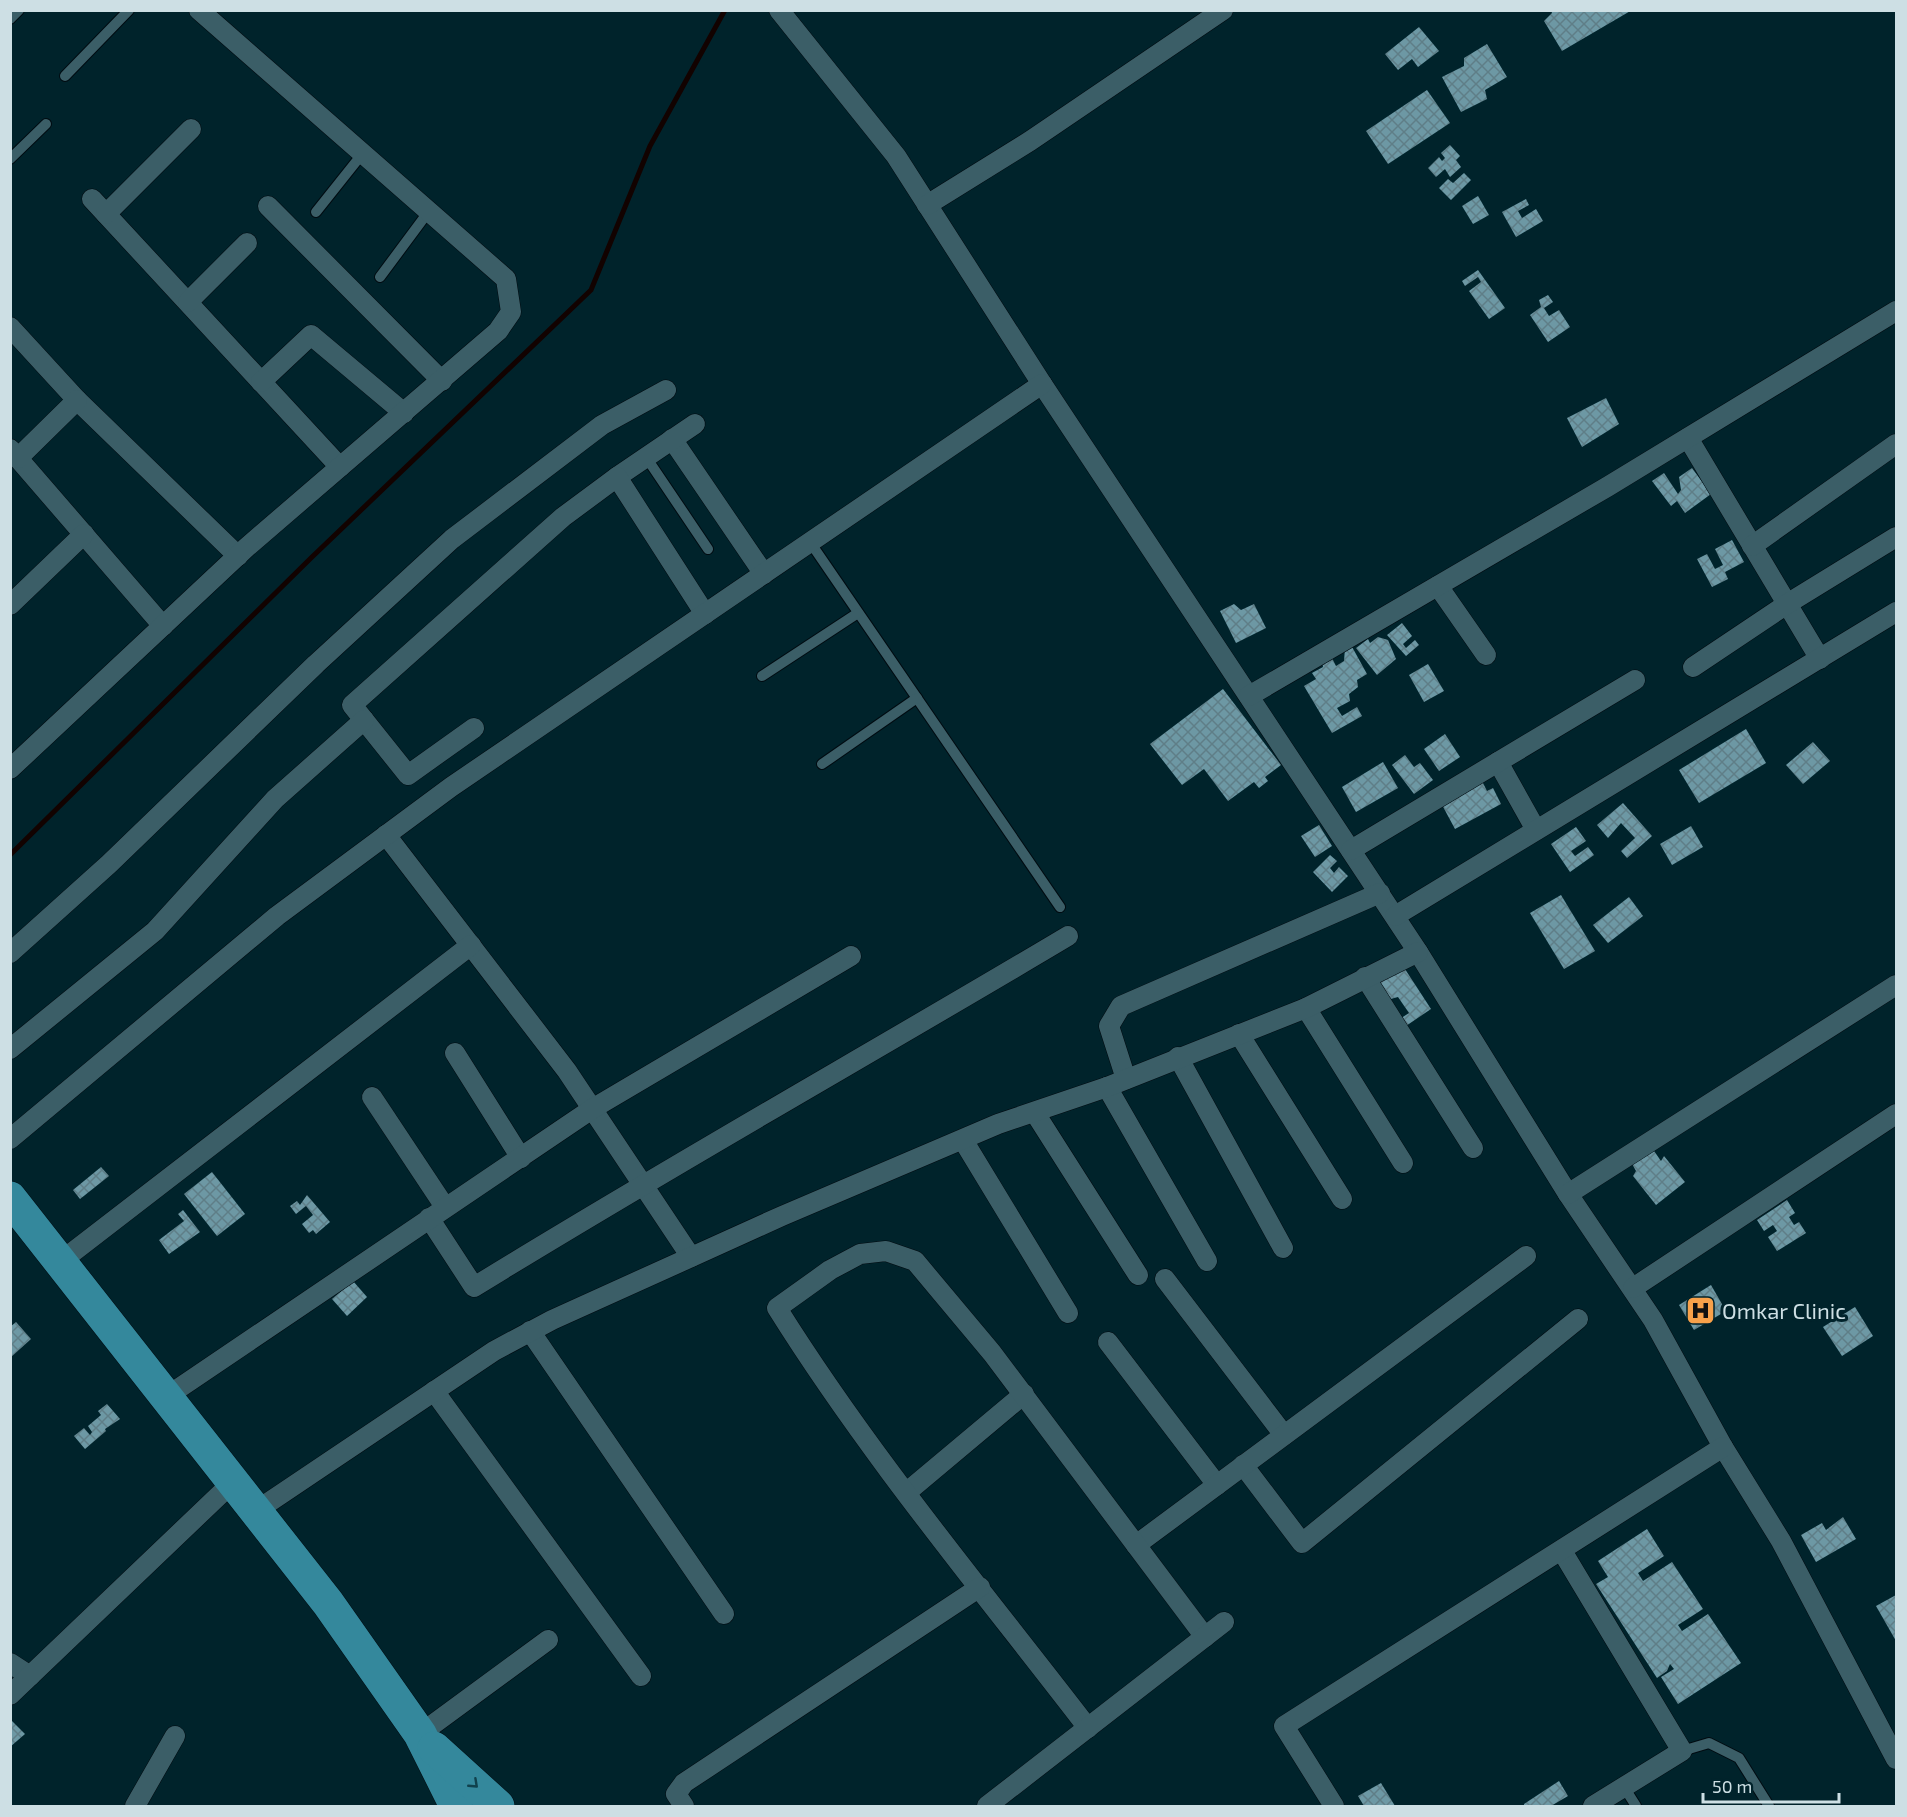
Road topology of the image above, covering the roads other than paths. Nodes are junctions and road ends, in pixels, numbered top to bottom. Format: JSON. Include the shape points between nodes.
{"nodes":[{"id":1,"x":19,"y":10,"type":"edge"},
{"id":2,"x":129,"y":10,"type":"edge"},
{"id":3,"x":199,"y":10,"type":"edge"},
{"id":4,"x":779,"y":10,"type":"edge"},
{"id":5,"x":1223,"y":10,"type":"edge"},
{"id":6,"x":10,"y":19,"type":"edge"},
{"id":7,"x":65,"y":76,"type":"dead end"},
{"id":8,"x":46,"y":124,"type":"dead end"},
{"id":9,"x":191,"y":129,"type":"dead end"},
{"id":10,"x":363,"y":153,"type":"junction"},
{"id":11,"x":10,"y":159,"type":"edge"},
{"id":12,"x":92,"y":199,"type":"dead end"},
{"id":13,"x":927,"y":205,"type":"junction"},
{"id":14,"x":268,"y":206,"type":"dead end"},
{"id":15,"x":429,"y":211,"type":"junction"},
{"id":16,"x":316,"y":212,"type":"dead end"},
{"id":17,"x":106,"y":214,"type":"junction"},
{"id":18,"x":247,"y":243,"type":"dead end"},
{"id":19,"x":380,"y":277,"type":"dead end"},
{"id":20,"x":188,"y":302,"type":"junction"},
{"id":21,"x":1896,"y":311,"type":"edge"},
{"id":22,"x":10,"y":327,"type":"edge"},
{"id":23,"x":442,"y":381,"type":"junction"},
{"id":24,"x":261,"y":382,"type":"junction"},
{"id":25,"x":1041,"y":384,"type":"junction"},
{"id":26,"x":666,"y":390,"type":"dead end"},
{"id":27,"x":77,"y":400,"type":"junction"},
{"id":28,"x":404,"y":413,"type":"junction"},
{"id":29,"x":695,"y":424,"type":"dead end"},
{"id":30,"x":1688,"y":438,"type":"junction"},
{"id":31,"x":672,"y":439,"type":"junction"},
{"id":32,"x":1896,"y":444,"type":"edge"},
{"id":33,"x":14,"y":453,"type":"edge"},
{"id":34,"x":646,"y":457,"type":"junction"},
{"id":35,"x":340,"y":467,"type":"junction"},
{"id":36,"x":617,"y":477,"type":"junction"},
{"id":37,"x":84,"y":534,"type":"junction"},
{"id":38,"x":1896,"y":537,"type":"edge"},
{"id":39,"x":810,"y":542,"type":"junction"},
{"id":40,"x":1752,"y":546,"type":"junction"},
{"id":41,"x":708,"y":549,"type":"dead end"},
{"id":42,"x":238,"y":556,"type":"junction"},
{"id":43,"x":764,"y":574,"type":"junction"},
{"id":44,"x":1438,"y":586,"type":"junction"},
{"id":45,"x":1787,"y":604,"type":"junction"},
{"id":46,"x":10,"y":605,"type":"edge"},
{"id":47,"x":1896,"y":612,"type":"edge"},
{"id":48,"x":858,"y":613,"type":"junction"},
{"id":49,"x":705,"y":614,"type":"junction"},
{"id":50,"x":163,"y":626,"type":"junction"},
{"id":51,"x":1486,"y":656,"type":"dead end"},
{"id":52,"x":1820,"y":658,"type":"junction"},
{"id":53,"x":1693,"y":667,"type":"dead end"},
{"id":54,"x":762,"y":676,"type":"dead end"},
{"id":55,"x":1635,"y":680,"type":"dead end"},
{"id":56,"x":1249,"y":696,"type":"junction"},
{"id":57,"x":917,"y":698,"type":"junction"},
{"id":58,"x":364,"y":720,"type":"junction"},
{"id":59,"x":474,"y":729,"type":"dead end"},
{"id":60,"x":1498,"y":762,"type":"junction"},
{"id":61,"x":822,"y":764,"type":"dead end"},
{"id":62,"x":10,"y":769,"type":"edge"},
{"id":63,"x":1536,"y":830,"type":"junction"},
{"id":64,"x":386,"y":835,"type":"junction"},
{"id":65,"x":1351,"y":850,"type":"junction"},
{"id":66,"x":1380,"y":893,"type":"junction"},
{"id":67,"x":1060,"y":907,"type":"dead end"},
{"id":68,"x":1395,"y":916,"type":"junction"},
{"id":69,"x":1068,"y":936,"type":"dead end"},
{"id":70,"x":471,"y":945,"type":"junction"},
{"id":71,"x":10,"y":952,"type":"edge"},
{"id":72,"x":1418,"y":952,"type":"junction"},
{"id":73,"x":851,"y":956,"type":"dead end"},
{"id":74,"x":1365,"y":977,"type":"junction"},
{"id":75,"x":1896,"y":985,"type":"edge"},
{"id":76,"x":1306,"y":1008,"type":"junction"},
{"id":77,"x":1239,"y":1034,"type":"junction"},
{"id":78,"x":10,"y":1049,"type":"edge"},
{"id":79,"x":455,"y":1053,"type":"dead end"},
{"id":80,"x":1178,"y":1057,"type":"junction"},
{"id":81,"x":1126,"y":1079,"type":"junction"},
{"id":82,"x":1107,"y":1087,"type":"junction"},
{"id":83,"x":372,"y":1097,"type":"dead end"},
{"id":84,"x":592,"y":1110,"type":"junction"},
{"id":85,"x":1035,"y":1113,"type":"junction"},
{"id":86,"x":1896,"y":1114,"type":"edge"},
{"id":87,"x":10,"y":1138,"type":"edge"},
{"id":88,"x":963,"y":1140,"type":"junction"},
{"id":89,"x":1473,"y":1148,"type":"dead end"},
{"id":90,"x":521,"y":1158,"type":"junction"},
{"id":91,"x":1403,"y":1163,"type":"dead end"},
{"id":92,"x":642,"y":1183,"type":"junction"},
{"id":93,"x":1568,"y":1194,"type":"junction"},
{"id":94,"x":10,"y":1198,"type":"edge"},
{"id":95,"x":1342,"y":1199,"type":"dead end"},
{"id":96,"x":445,"y":1207,"type":"junction"},
{"id":97,"x":429,"y":1218,"type":"junction"},
{"id":98,"x":1283,"y":1248,"type":"dead end"},
{"id":99,"x":1526,"y":1256,"type":"dead end"},
{"id":100,"x":691,"y":1257,"type":"junction"},
{"id":101,"x":1207,"y":1261,"type":"dead end"},
{"id":102,"x":60,"y":1262,"type":"junction"},
{"id":103,"x":1138,"y":1275,"type":"dead end"},
{"id":104,"x":1165,"y":1279,"type":"dead end"},
{"id":105,"x":1633,"y":1288,"type":"junction"},
{"id":106,"x":1068,"y":1313,"type":"dead end"},
{"id":107,"x":1578,"y":1319,"type":"dead end"},
{"id":108,"x":530,"y":1331,"type":"junction"},
{"id":109,"x":1108,"y":1342,"type":"dead end"},
{"id":110,"x":434,"y":1391,"type":"junction"},
{"id":111,"x":1024,"y":1395,"type":"junction"},
{"id":112,"x":166,"y":1397,"type":"junction"},
{"id":113,"x":1284,"y":1435,"type":"junction"},
{"id":114,"x":1723,"y":1447,"type":"junction"},
{"id":115,"x":1243,"y":1465,"type":"junction"},
{"id":116,"x":233,"y":1482,"type":"junction"},
{"id":117,"x":1217,"y":1485,"type":"junction"},
{"id":118,"x":907,"y":1492,"type":"junction"},
{"id":119,"x":256,"y":1511,"type":"junction"},
{"id":120,"x":1136,"y":1545,"type":"junction"},
{"id":121,"x":1562,"y":1551,"type":"junction"},
{"id":122,"x":980,"y":1587,"type":"junction"},
{"id":123,"x":724,"y":1614,"type":"dead end"},
{"id":124,"x":1224,"y":1622,"type":"dead end"},
{"id":125,"x":1205,"y":1637,"type":"junction"},
{"id":126,"x":548,"y":1640,"type":"dead end"},
{"id":127,"x":10,"y":1663,"type":"edge"},
{"id":128,"x":30,"y":1676,"type":"junction"},
{"id":129,"x":641,"y":1676,"type":"dead end"},
{"id":130,"x":10,"y":1695,"type":"edge"},
{"id":131,"x":1088,"y":1728,"type":"junction"},
{"id":132,"x":420,"y":1734,"type":"junction"},
{"id":133,"x":175,"y":1736,"type":"dead end"},
{"id":134,"x":1682,"y":1751,"type":"junction"},
{"id":135,"x":1896,"y":1759,"type":"edge"},
{"id":136,"x":1624,"y":1787,"type":"junction"},
{"id":137,"x":135,"y":1806,"type":"edge"},
{"id":138,"x":456,"y":1806,"type":"edge"},
{"id":139,"x":498,"y":1806,"type":"edge"},
{"id":140,"x":684,"y":1806,"type":"edge"},
{"id":141,"x":987,"y":1806,"type":"edge"},
{"id":142,"x":1334,"y":1806,"type":"edge"},
{"id":143,"x":1593,"y":1806,"type":"edge"},
{"id":144,"x":1636,"y":1806,"type":"edge"},
{"id":145,"x":1769,"y":1806,"type":"edge"}],
"edges":[{"from":1,"to":6,"type":"lane"},
{"from":2,"to":7,"type":"lane"},
{"from":3,"to":10,"type":"street"},
{"from":4,"to":13,"type":"street","via":[[896,156]]},
{"from":5,"to":13,"type":"street","via":[[1030,141]]},
{"from":8,"to":11,"type":"lane"},
{"from":9,"to":17,"type":"street"},
{"from":10,"to":15,"type":"street"},
{"from":10,"to":16,"type":"lane"},
{"from":12,"to":17,"type":"street"},
{"from":13,"to":25,"type":"street"},
{"from":14,"to":23,"type":"street"},
{"from":15,"to":19,"type":"lane"},
{"from":15,"to":23,"type":"street","via":[[506,279],[511,312],[498,331]]},
{"from":17,"to":20,"type":"street"},
{"from":18,"to":20,"type":"street"},
{"from":20,"to":24,"type":"street"},
{"from":21,"to":30,"type":"street"},
{"from":22,"to":27,"type":"street"},
{"from":23,"to":28,"type":"street"},
{"from":24,"to":28,"type":"street","via":[[311,335]]},
{"from":24,"to":35,"type":"street"},
{"from":25,"to":39,"type":"street"},
{"from":25,"to":56,"type":"street"},
{"from":26,"to":71,"type":"street","via":[[602,425],[453,539],[316,664],[109,864]]},
{"from":27,"to":33,"type":"street"},
{"from":27,"to":42,"type":"street"},
{"from":28,"to":35,"type":"street"},
{"from":29,"to":31,"type":"street"},
{"from":30,"to":40,"type":"street"},
{"from":30,"to":44,"type":"street"},
{"from":31,"to":34,"type":"street"},
{"from":31,"to":43,"type":"street"},
{"from":32,"to":40,"type":"street"},
{"from":33,"to":37,"type":"street"},
{"from":34,"to":36,"type":"street"},
{"from":34,"to":41,"type":"lane"},
{"from":35,"to":42,"type":"street"},
{"from":36,"to":49,"type":"street"},
{"from":36,"to":58,"type":"street","via":[[563,517],[352,705]]},
{"from":37,"to":46,"type":"street"},
{"from":37,"to":50,"type":"street"},
{"from":38,"to":45,"type":"street"},
{"from":39,"to":43,"type":"street"},
{"from":39,"to":48,"type":"lane"},
{"from":40,"to":45,"type":"street"},
{"from":42,"to":50,"type":"street"},
{"from":43,"to":49,"type":"street"},
{"from":44,"to":51,"type":"street"},
{"from":44,"to":56,"type":"street"},
{"from":45,"to":52,"type":"street"},
{"from":45,"to":53,"type":"street"},
{"from":47,"to":52,"type":"street"},
{"from":48,"to":54,"type":"lane"},
{"from":48,"to":57,"type":"lane"},
{"from":49,"to":64,"type":"street","via":[[451,786]]},
{"from":50,"to":62,"type":"street"},
{"from":52,"to":63,"type":"street"},
{"from":55,"to":60,"type":"street"},
{"from":56,"to":65,"type":"street"},
{"from":57,"to":61,"type":"lane"},
{"from":57,"to":67,"type":"lane"},
{"from":58,"to":59,"type":"street","via":[[408,775]]},
{"from":58,"to":78,"type":"street","via":[[275,800],[155,931]]},
{"from":60,"to":63,"type":"street"},
{"from":60,"to":65,"type":"street"},
{"from":63,"to":68,"type":"street"},
{"from":64,"to":70,"type":"street"},
{"from":64,"to":87,"type":"street","via":[[277,916]]},
{"from":65,"to":66,"type":"street"},
{"from":66,"to":68,"type":"street"},
{"from":66,"to":81,"type":"street","via":[[1121,1006],[1109,1026]]},
{"from":68,"to":72,"type":"street"},
{"from":69,"to":92,"type":"street","via":[[876,1051]]},
{"from":70,"to":84,"type":"street"},
{"from":70,"to":102,"type":"street"},
{"from":72,"to":74,"type":"street"},
{"from":72,"to":93,"type":"street"},
{"from":73,"to":84,"type":"street"},
{"from":74,"to":76,"type":"street"},
{"from":74,"to":89,"type":"street"},
{"from":75,"to":93,"type":"street"},
{"from":76,"to":77,"type":"street"},
{"from":76,"to":91,"type":"street"},
{"from":77,"to":80,"type":"street"},
{"from":77,"to":95,"type":"street"},
{"from":79,"to":90,"type":"street"},
{"from":80,"to":81,"type":"street"},
{"from":80,"to":98,"type":"street"},
{"from":81,"to":82,"type":"street"},
{"from":82,"to":85,"type":"street"},
{"from":82,"to":101,"type":"street"},
{"from":83,"to":96,"type":"street"},
{"from":84,"to":90,"type":"street"},
{"from":84,"to":92,"type":"street"},
{"from":85,"to":88,"type":"street"},
{"from":85,"to":103,"type":"street"},
{"from":86,"to":105,"type":"street"},
{"from":88,"to":100,"type":"street"},
{"from":88,"to":106,"type":"street"},
{"from":90,"to":96,"type":"street"},
{"from":92,"to":97,"type":"street","via":[[474,1287]]},
{"from":92,"to":100,"type":"street"},
{"from":93,"to":105,"type":"street"},
{"from":94,"to":102,"type":"highway"},
{"from":96,"to":97,"type":"street"},
{"from":97,"to":112,"type":"street"},
{"from":99,"to":113,"type":"street"},
{"from":100,"to":108,"type":"street"},
{"from":102,"to":112,"type":"highway"},
{"from":104,"to":113,"type":"street"},
{"from":105,"to":114,"type":"street"},
{"from":107,"to":115,"type":"street","via":[[1302,1543]]},
{"from":108,"to":110,"type":"street"},
{"from":108,"to":123,"type":"street"},
{"from":109,"to":117,"type":"street"},
{"from":110,"to":119,"type":"street"},
{"from":110,"to":129,"type":"street"},
{"from":111,"to":118,"type":"street"},
{"from":111,"to":118,"type":"street","via":[[915,1260],[886,1251],[860,1254],[777,1308]]},
{"from":111,"to":120,"type":"street"},
{"from":112,"to":116,"type":"highway"},
{"from":113,"to":115,"type":"street"},
{"from":114,"to":121,"type":"street"},
{"from":114,"to":135,"type":"street","via":[[1781,1541]]},
{"from":115,"to":117,"type":"street"},
{"from":116,"to":119,"type":"highway"},
{"from":116,"to":128,"type":"street"},
{"from":117,"to":120,"type":"street"},
{"from":118,"to":122,"type":"street"},
{"from":119,"to":132,"type":"highway","via":[[328,1603]]},
{"from":120,"to":125,"type":"street"},
{"from":121,"to":134,"type":"street"},
{"from":121,"to":142,"type":"street","via":[[1284,1726]]},
{"from":122,"to":131,"type":"street"},
{"from":122,"to":140,"type":"street","via":[[684,1783],[676,1794]]},
{"from":124,"to":125,"type":"street"},
{"from":125,"to":131,"type":"street"},
{"from":126,"to":132,"type":"street"},
{"from":127,"to":128,"type":"street"},
{"from":128,"to":130,"type":"street"},
{"from":131,"to":141,"type":"street"},
{"from":132,"to":138,"type":"highway"},
{"from":132,"to":139,"type":"highway","one_way":true},
{"from":133,"to":137,"type":"street"},
{"from":134,"to":136,"type":"street"},
{"from":134,"to":145,"type":"lane","via":[[1709,1743],[1739,1758]]},
{"from":136,"to":143,"type":"street"},
{"from":136,"to":144,"type":"lane"}]}
